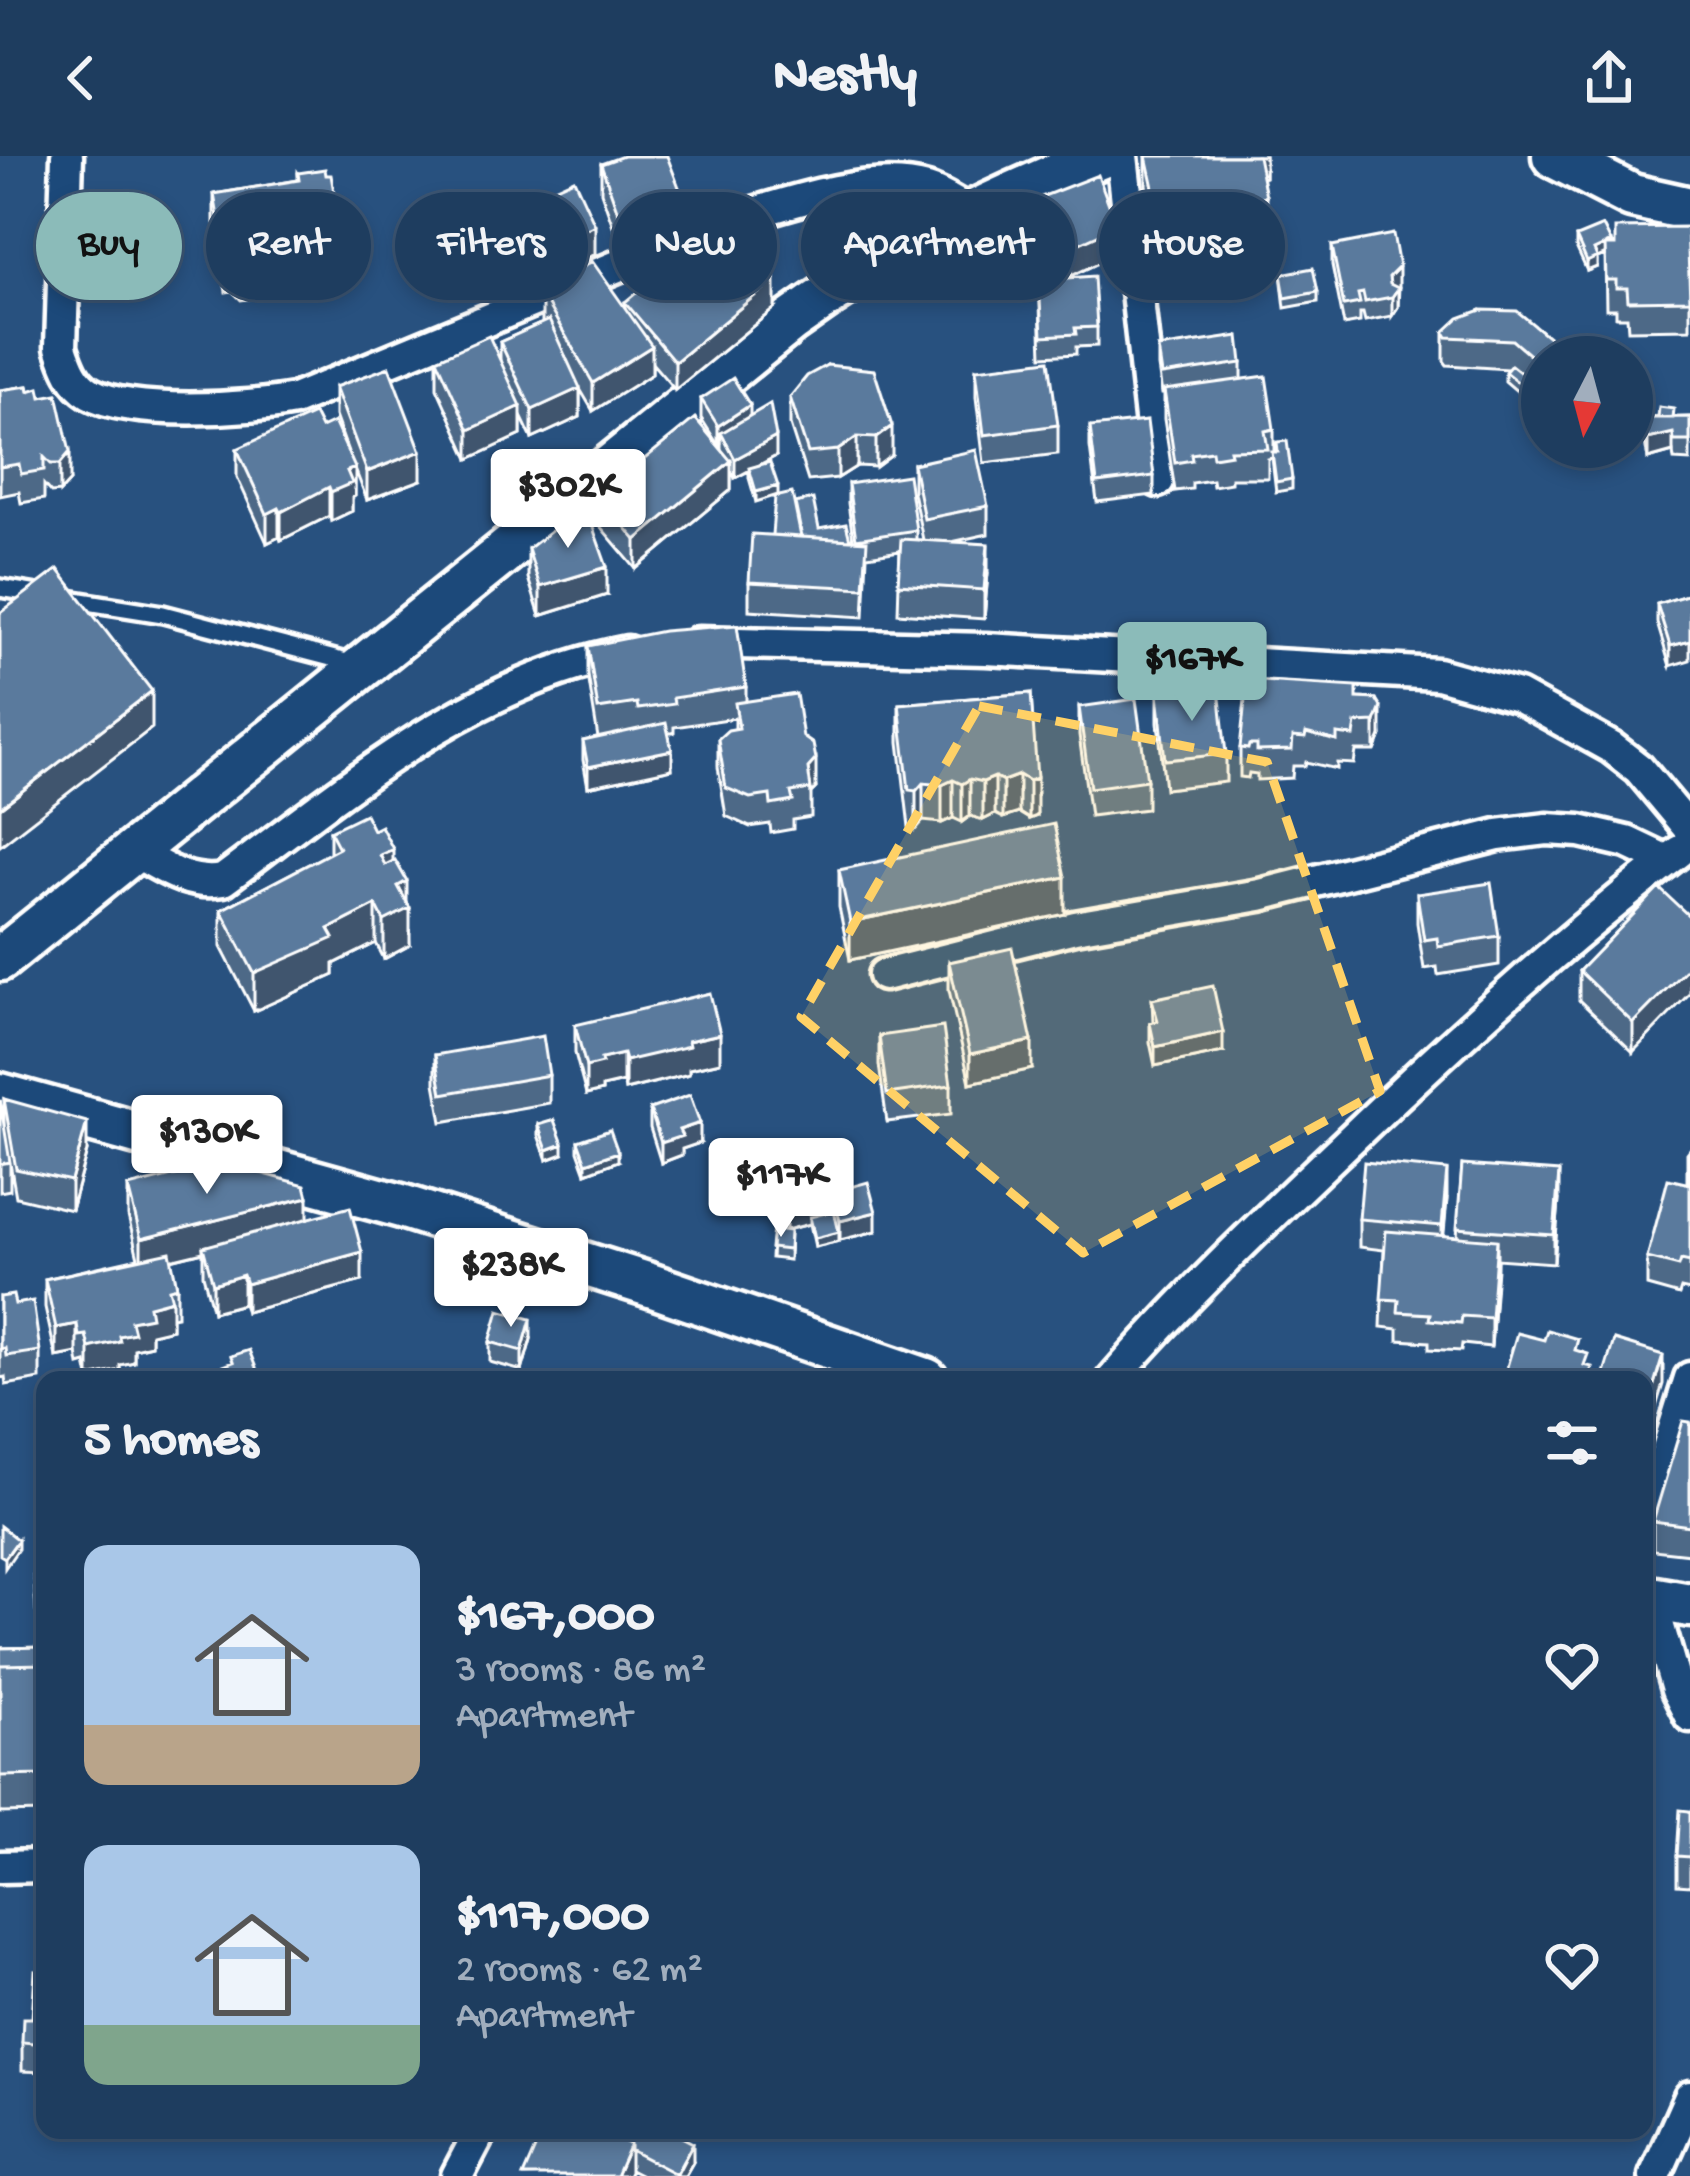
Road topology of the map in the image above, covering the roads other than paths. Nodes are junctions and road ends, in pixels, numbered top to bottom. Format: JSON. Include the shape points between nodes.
{"nodes":[{"id":1,"x":67,"y":156,"type":"edge"},
{"id":2,"x":1102,"y":156,"type":"edge"},
{"id":3,"x":1122,"y":156,"type":"edge"},
{"id":4,"x":1565,"y":158,"type":"edge"},
{"id":5,"x":854,"y":192,"type":"edge"},
{"id":6,"x":933,"y":192,"type":"edge"},
{"id":7,"x":1017,"y":192,"type":"edge"},
{"id":8,"x":801,"y":201,"type":"edge"},
{"id":9,"x":1690,"y":209,"type":"edge"},
{"id":10,"x":820,"y":300,"type":"edge"},
{"id":11,"x":1158,"y":481,"type":"edge"},
{"id":12,"x":0,"y":587,"type":"edge"},
{"id":13,"x":363,"y":666,"type":"junction"},
{"id":14,"x":1690,"y":830,"type":"edge"},
{"id":15,"x":134,"y":851,"type":"junction"},
{"id":16,"x":1678,"y":852,"type":"edge"},
{"id":17,"x":0,"y":959,"type":"edge"},
{"id":18,"x":884,"y":975,"type":"dead end"},
{"id":19,"x":5,"y":1093,"type":"edge"},
{"id":20,"x":900,"y":1371,"type":"edge"},
{"id":21,"x":1121,"y":1371,"type":"edge"},
{"id":22,"x":1690,"y":1378,"type":"edge"},
{"id":23,"x":1653,"y":1497,"type":"edge"},
{"id":24,"x":1662,"y":1600,"type":"edge"},
{"id":25,"x":1690,"y":1716,"type":"edge"},
{"id":26,"x":36,"y":1866,"type":"edge"},
{"id":27,"x":0,"y":1867,"type":"edge"},
{"id":28,"x":1690,"y":2097,"type":"edge"},
{"id":29,"x":476,"y":2139,"type":"edge"},
{"id":30,"x":457,"y":2176,"type":"edge"},
{"id":31,"x":1654,"y":2176,"type":"edge"}],
"edges":[{"from":1,"to":8,"type":"street","via":[[61,347],[86,391],[131,405],[294,400],[719,224]]},
{"from":2,"to":7,"type":"main road"},
{"from":3,"to":11,"type":"street"},
{"from":4,"to":9,"type":"main road","via":[[1632,196]]},
{"from":5,"to":6,"type":"street","via":[[894,185]]},
{"from":10,"to":13,"type":"main road"},
{"from":12,"to":13,"type":"lane","via":[[163,614]]},
{"from":13,"to":15,"type":"main road"},
{"from":14,"to":15,"type":"street","via":[[1612,748],[1518,696],[1438,674],[722,640],[553,671],[466,709],[223,880],[187,880]]},
{"from":15,"to":17,"type":"main road"},
{"from":16,"to":18,"type":"street","via":[[1580,831],[1498,835]]},
{"from":16,"to":21,"type":"street","via":[[1424,1070]]},
{"from":19,"to":20,"type":"main road","via":[[400,1206]]},
{"from":22,"to":23,"type":"street"},
{"from":24,"to":25,"type":"street","via":[[1677,1690]]},
{"from":26,"to":27,"type":"street"},
{"from":28,"to":31,"type":"street"},
{"from":29,"to":30,"type":"street"}]}
